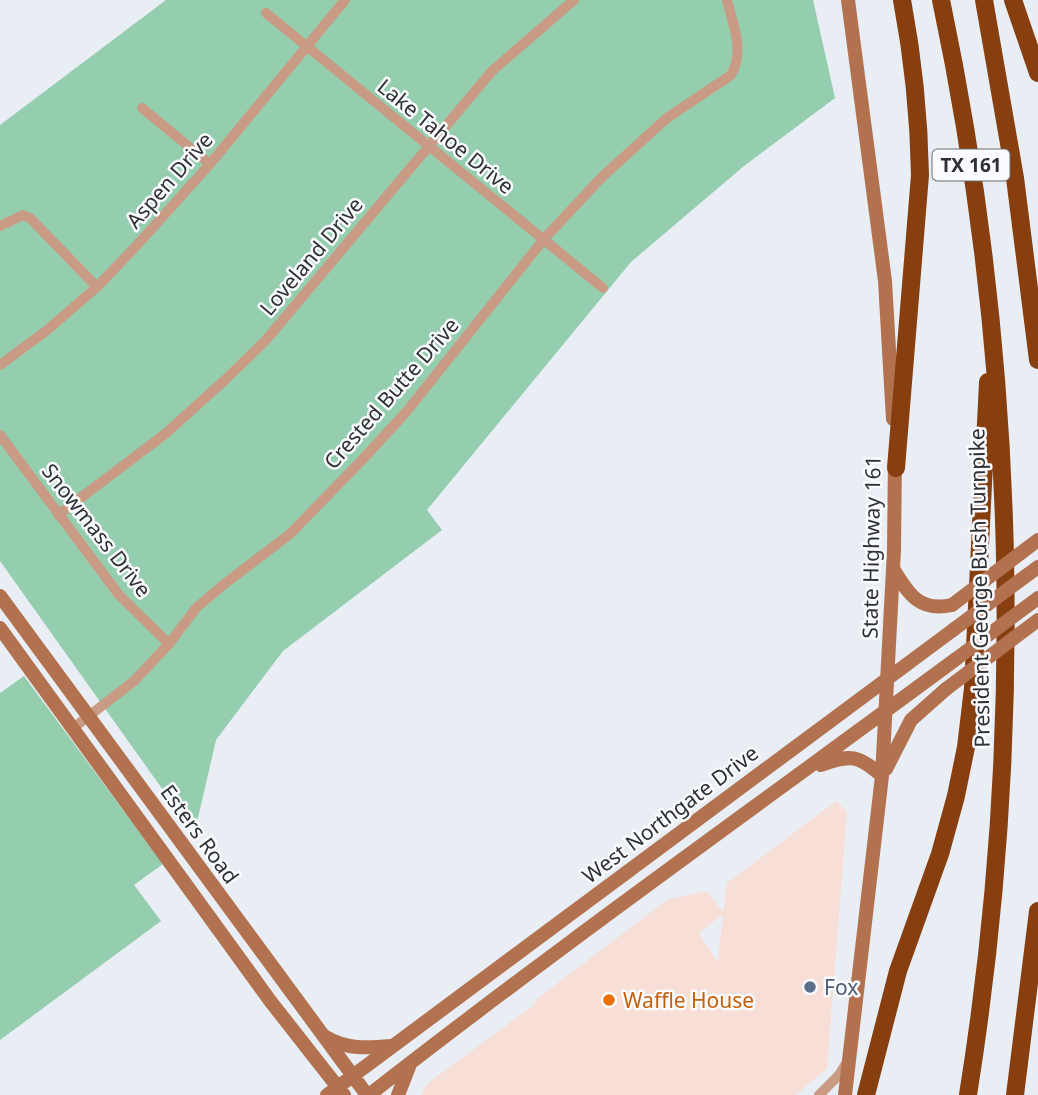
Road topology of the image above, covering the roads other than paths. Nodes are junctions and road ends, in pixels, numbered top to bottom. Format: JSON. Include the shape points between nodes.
{"nodes":[{"id":1,"x":345,"y":0,"type":"edge"},
{"id":2,"x":574,"y":0,"type":"edge"},
{"id":3,"x":727,"y":0,"type":"edge"},
{"id":4,"x":848,"y":0,"type":"edge"},
{"id":5,"x":902,"y":0,"type":"edge"},
{"id":6,"x":941,"y":0,"type":"edge"},
{"id":7,"x":984,"y":0,"type":"edge"},
{"id":8,"x":1013,"y":0,"type":"edge"},
{"id":9,"x":266,"y":13,"type":"dead end"},
{"id":10,"x":306,"y":46,"type":"junction"},
{"id":11,"x":1038,"y":73,"type":"edge"},
{"id":12,"x":142,"y":108,"type":"dead end"},
{"id":13,"x":428,"y":147,"type":"junction"},
{"id":14,"x":209,"y":164,"type":"junction"},
{"id":15,"x":0,"y":226,"type":"edge"},
{"id":16,"x":544,"y":239,"type":"junction"},
{"id":17,"x":97,"y":287,"type":"junction"},
{"id":18,"x":603,"y":288,"type":"dead end"},
{"id":19,"x":991,"y":332,"type":"junction"},
{"id":20,"x":1038,"y":360,"type":"edge"},
{"id":21,"x":0,"y":365,"type":"edge"},
{"id":22,"x":0,"y":435,"type":"edge"},
{"id":23,"x":896,"y":468,"type":"junction"},
{"id":24,"x":58,"y":516,"type":"junction"},
{"id":25,"x":1038,"y":540,"type":"edge"},
{"id":26,"x":1038,"y":567,"type":"edge"},
{"id":27,"x":893,"y":569,"type":"junction"},
{"id":28,"x":0,"y":596,"type":"edge"},
{"id":29,"x":1038,"y":598,"type":"edge"},
{"id":30,"x":1038,"y":620,"type":"edge"},
{"id":31,"x":0,"y":628,"type":"edge"},
{"id":32,"x":169,"y":644,"type":"junction"},
{"id":33,"x":888,"y":679,"type":"junction"},
{"id":34,"x":885,"y":711,"type":"junction"},
{"id":35,"x":88,"y":717,"type":"junction"},
{"id":36,"x":72,"y":729,"type":"junction"},
{"id":37,"x":808,"y":769,"type":"junction"},
{"id":38,"x":882,"y":776,"type":"junction"},
{"id":39,"x":1038,"y":911,"type":"edge"},
{"id":40,"x":519,"y":952,"type":"junction"},
{"id":41,"x":532,"y":969,"type":"junction"},
{"id":42,"x":322,"y":1035,"type":"junction"},
{"id":43,"x":394,"y":1045,"type":"junction"},
{"id":44,"x":851,"y":1056,"type":"junction"},
{"id":45,"x":412,"y":1062,"type":"junction"},
{"id":46,"x":352,"y":1076,"type":"junction"},
{"id":47,"x":336,"y":1092,"type":"edge"},
{"id":48,"x":368,"y":1095,"type":"edge"},
{"id":49,"x":398,"y":1095,"type":"edge"},
{"id":50,"x":819,"y":1095,"type":"edge"},
{"id":51,"x":845,"y":1095,"type":"edge"},
{"id":52,"x":866,"y":1095,"type":"edge"},
{"id":53,"x":968,"y":1095,"type":"edge"},
{"id":54,"x":1015,"y":1095,"type":"edge"}],
"edges":[{"from":1,"to":10,"type":"street","name":"Aspen Drive"},
{"from":2,"to":13,"type":"street","name":"Loveland Drive","via":[[492,71]]},
{"from":3,"to":16,"type":"street","name":"Crested Butte Drive","via":[[739,51],[731,75],[667,118],[602,177]]},
{"from":4,"to":23,"type":"main road","name":"State Highway 161","via":[[885,281]]},
{"from":5,"to":23,"type":"highway","via":[[915,82],[920,175]]},
{"from":6,"to":19,"type":"highway","name":"President George Bush Turnpike","number":"TX 161","via":[[973,175]]},
{"from":7,"to":20,"type":"highway","number":"TX 161","via":[[1015,178]]},
{"from":8,"to":11,"type":"highway"},
{"from":9,"to":10,"type":"street","name":"Lake Tahoe Drive"},
{"from":10,"to":13,"type":"street","name":"Lake Tahoe Drive"},
{"from":10,"to":14,"type":"street","name":"Aspen Drive"},
{"from":12,"to":14,"type":"street"},
{"from":13,"to":16,"type":"street","name":"Lake Tahoe Drive"},
{"from":13,"to":24,"type":"street","name":"Loveland Drive","via":[[266,340],[165,434]]},
{"from":14,"to":17,"type":"street","name":"Aspen Drive"},
{"from":15,"to":17,"type":"street","via":[[23,215],[30,218]]},
{"from":16,"to":18,"type":"street","name":"Lake Tahoe Drive"},
{"from":16,"to":32,"type":"street","name":"Crested Butte Drive","via":[[363,459],[290,534],[197,608]]},
{"from":17,"to":21,"type":"street","name":"Aspen Drive"},
{"from":19,"to":52,"type":"highway","via":[[966,747],[946,831],[898,971]]},
{"from":19,"to":53,"type":"highway","name":"President George Bush Turnpike","number":"TX 161","via":[[1005,517],[1005,727],[987,960]]},
{"from":22,"to":24,"type":"street","name":"Snowmass Drive"},
{"from":23,"to":27,"type":"main road","name":"State Highway 161"},
{"from":24,"to":32,"type":"street","name":"Snowmass Drive","via":[[119,595]]},
{"from":25,"to":27,"type":"main road","bridge":true,"via":[[952,605],[925,605],[908,593]]},
{"from":26,"to":33,"type":"main road","name":"West Northgate Drive","bridge":true},
{"from":27,"to":33,"type":"main road","name":"State Highway 161"},
{"from":28,"to":35,"type":"main road","name":"Esters Road"},
{"from":29,"to":34,"type":"main road","name":"West Northgate Drive","bridge":true},
{"from":30,"to":38,"type":"main road","bridge":true,"via":[[911,720]]},
{"from":31,"to":36,"type":"main road","name":"Esters Road"},
{"from":32,"to":35,"type":"street","name":"Crested Butte Drive","via":[[134,681]]},
{"from":33,"to":34,"type":"main road","name":"State Highway 161"},
{"from":33,"to":40,"type":"main road","name":"West Northgate Drive"},
{"from":34,"to":37,"type":"main road","name":"West Northgate Drive"},
{"from":34,"to":38,"type":"main road","name":"State Highway 161"},
{"from":35,"to":36,"type":"street","name":"Crested Butte Drive"},
{"from":35,"to":42,"type":"main road","name":"Esters Road"},
{"from":36,"to":47,"type":"main road","name":"Esters Road"},
{"from":37,"to":38,"type":"main road","via":[[841,757],[857,758]]},
{"from":37,"to":41,"type":"main road","name":"West Northgate Drive"},
{"from":38,"to":44,"type":"main road","name":"State Highway 161"},
{"from":39,"to":54,"type":"highway"},
{"from":40,"to":41,"type":"main road"},
{"from":40,"to":43,"type":"main road","name":"West Northgate Drive"},
{"from":41,"to":45,"type":"main road","name":"West Northgate Drive"},
{"from":42,"to":43,"type":"main road","via":[[359,1049]]},
{"from":42,"to":46,"type":"main road","name":"Esters Road"},
{"from":43,"to":46,"type":"main road","name":"West Northgate Drive"},
{"from":44,"to":50,"type":"street"},
{"from":44,"to":51,"type":"main road","name":"State Highway 161"},
{"from":45,"to":48,"type":"main road","name":"West Northgate Drive"},
{"from":45,"to":49,"type":"main road"},
{"from":46,"to":47,"type":"main road","name":"West Northgate Drive"},
{"from":46,"to":48,"type":"main road","name":"Esters Road"}]}
